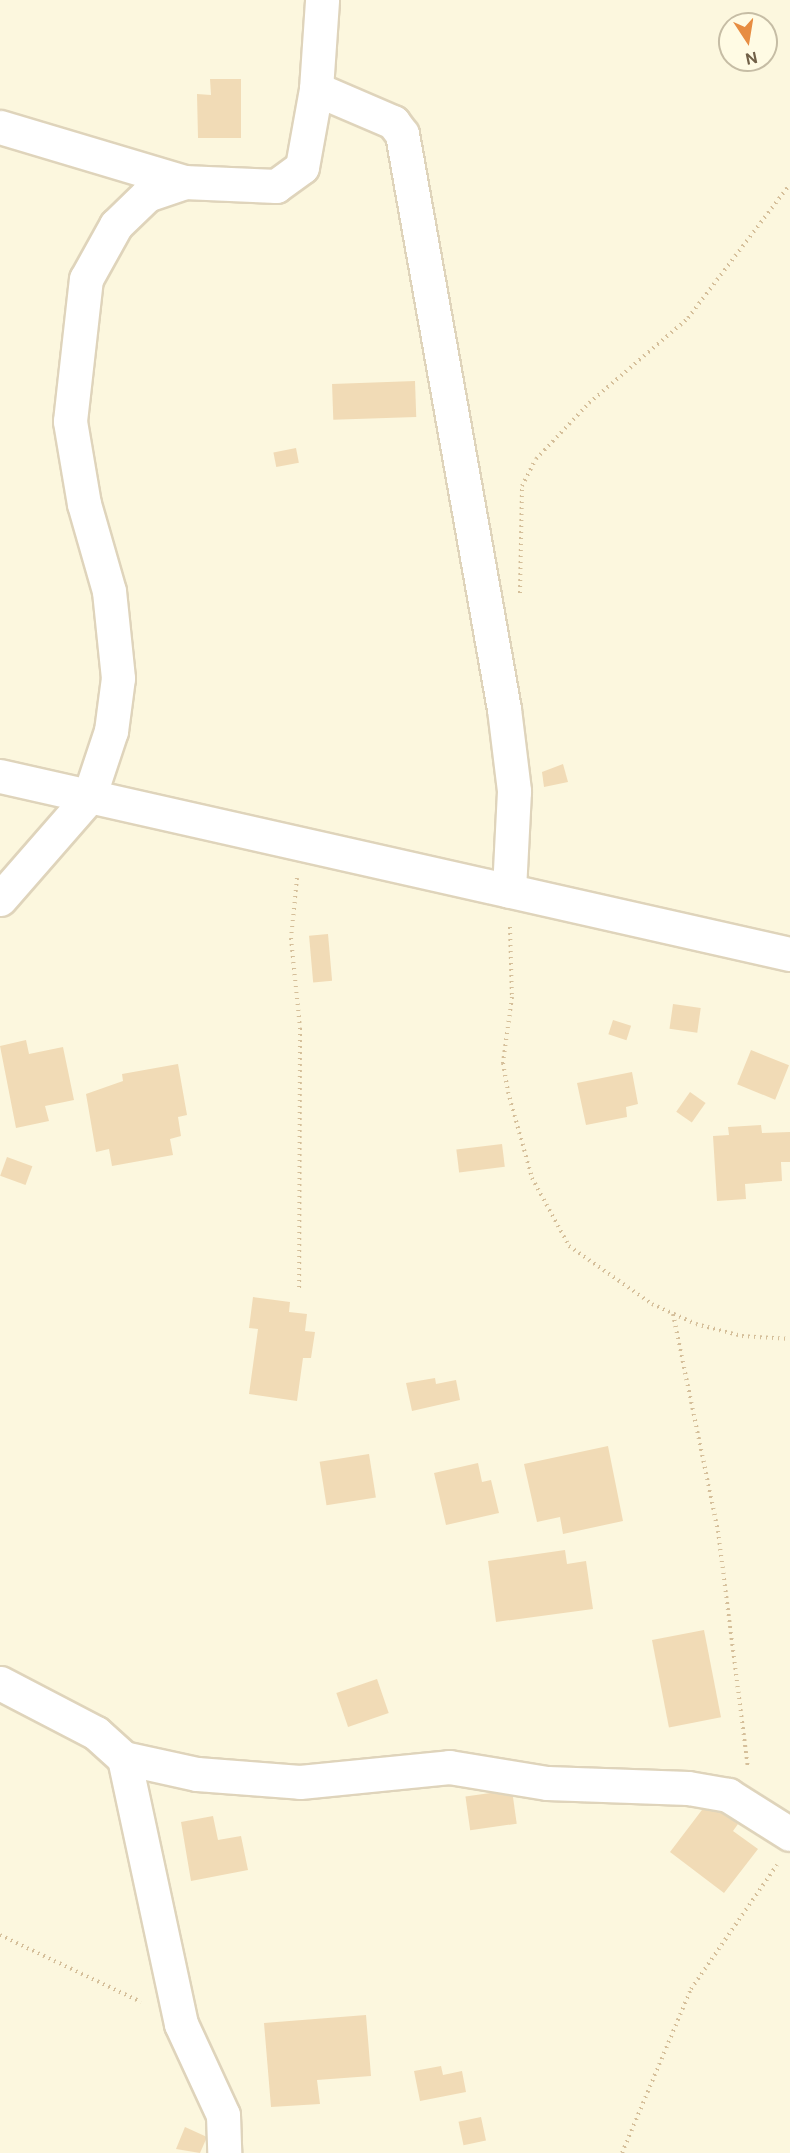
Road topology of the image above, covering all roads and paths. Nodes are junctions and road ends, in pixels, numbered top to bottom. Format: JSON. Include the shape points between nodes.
{"nodes":[{"id":1,"x":322,"y":0,"type":"edge"},
{"id":2,"x":316,"y":89,"type":"junction"},
{"id":3,"x":0,"y":128,"type":"edge"},
{"id":4,"x":184,"y":182,"type":"junction"},
{"id":5,"x":790,"y":184,"type":"edge"},
{"id":6,"x":520,"y":603,"type":"dead end"},
{"id":7,"x":0,"y":776,"type":"edge"},
{"id":8,"x":89,"y":797,"type":"junction"},
{"id":9,"x":301,"y":845,"type":"junction"},
{"id":10,"x":508,"y":891,"type":"junction"},
{"id":11,"x":0,"y":899,"type":"edge"},
{"id":12,"x":790,"y":954,"type":"edge"},
{"id":13,"x":299,"y":1292,"type":"dead end"},
{"id":14,"x":673,"y":1313,"type":"junction"},
{"id":15,"x":790,"y":1339,"type":"edge"},
{"id":16,"x":0,"y":1683,"type":"edge"},
{"id":17,"x":124,"y":1758,"type":"junction"},
{"id":18,"x":749,"y":1804,"type":"junction"},
{"id":19,"x":787,"y":1845,"type":"edge"},
{"id":20,"x":0,"y":1935,"type":"edge"},
{"id":21,"x":181,"y":2024,"type":"junction"},
{"id":22,"x":224,"y":2153,"type":"edge"},
{"id":23,"x":622,"y":2153,"type":"edge"}],
"edges":[{"from":1,"to":2,"type":"street"},
{"from":2,"to":4,"type":"street","via":[[306,158],[295,174],[268,187]]},
{"from":2,"to":10,"type":"street","via":[[393,122],[402,134],[504,709],[514,791]]},
{"from":3,"to":4,"type":"street"},
{"from":4,"to":8,"type":"street","via":[[135,204],[116,225],[86,279],[70,421],[84,504],[109,591],[118,678],[111,730]]},
{"from":5,"to":6,"type":"path","via":[[688,318],[590,403],[525,476]]},
{"from":7,"to":8,"type":"street"},
{"from":8,"to":9,"type":"street"},
{"from":8,"to":11,"type":"street"},
{"from":9,"to":10,"type":"street"},
{"from":9,"to":13,"type":"path","via":[[291,938],[300,1028]]},
{"from":10,"to":12,"type":"street"},
{"from":10,"to":14,"type":"path","via":[[512,997],[503,1063],[532,1178],[569,1246]]},
{"from":14,"to":15,"type":"path","via":[[742,1336]]},
{"from":14,"to":18,"type":"path","via":[[732,1614],[747,1727]]},
{"from":16,"to":17,"type":"street","via":[[96,1733]]},
{"from":17,"to":18,"type":"street","via":[[197,1774],[300,1782],[449,1767],[547,1783],[688,1788]]},
{"from":17,"to":21,"type":"street"},
{"from":18,"to":19,"type":"street"},
{"from":19,"to":23,"type":"path","via":[[691,1989]]},
{"from":20,"to":21,"type":"path"},
{"from":21,"to":22,"type":"street","via":[[223,2115]]}]}
